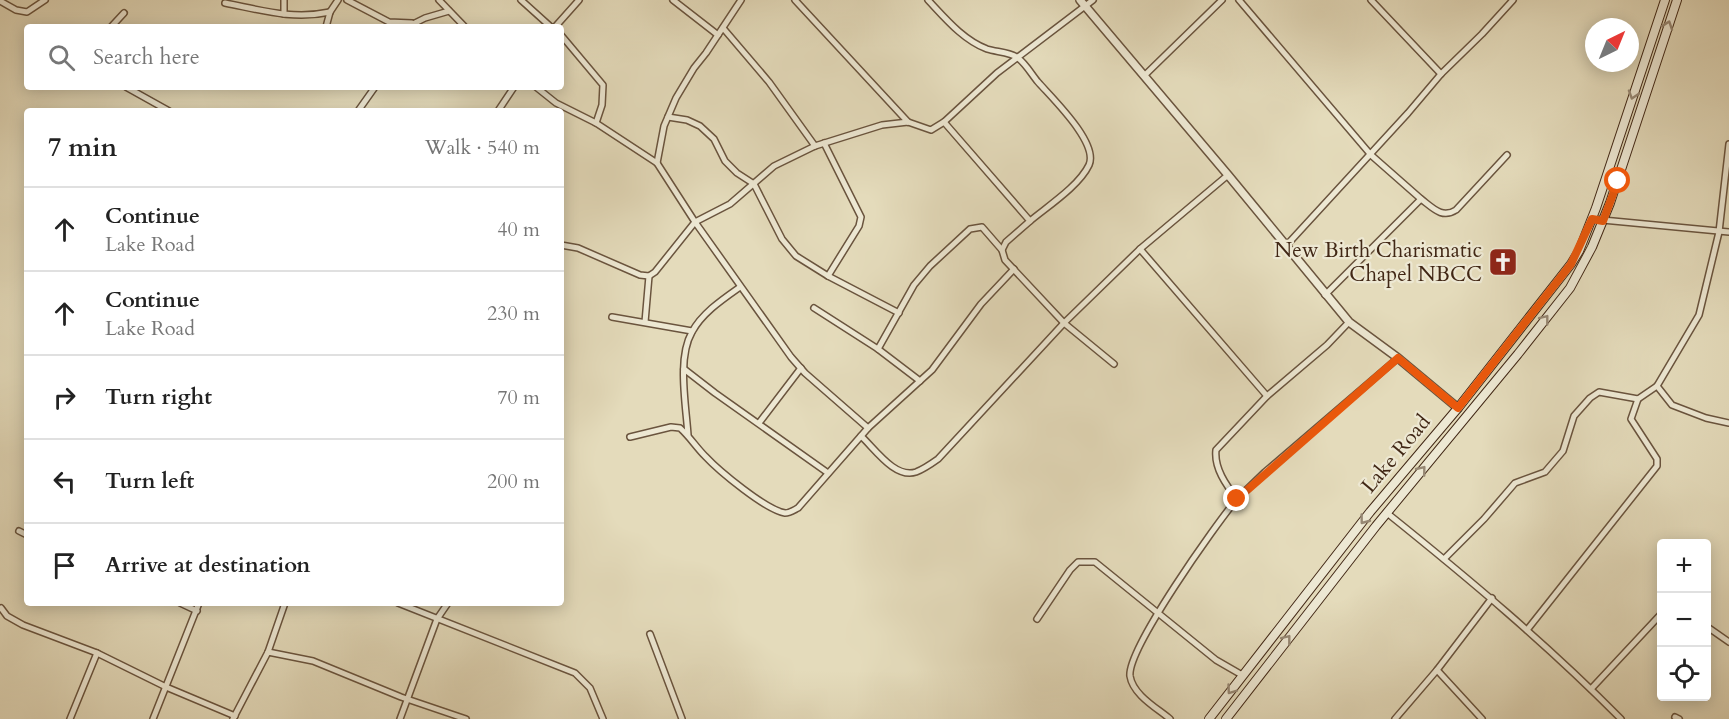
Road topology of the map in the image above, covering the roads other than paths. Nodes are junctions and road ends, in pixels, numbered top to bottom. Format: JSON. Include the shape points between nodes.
{"nodes":[{"id":1,"x":45,"y":0,"type":"edge"},
{"id":2,"x":284,"y":0,"type":"edge"},
{"id":3,"x":338,"y":0,"type":"edge"},
{"id":4,"x":347,"y":0,"type":"edge"},
{"id":5,"x":439,"y":0,"type":"edge"},
{"id":6,"x":521,"y":0,"type":"edge"},
{"id":7,"x":579,"y":0,"type":"edge"},
{"id":8,"x":674,"y":0,"type":"edge"},
{"id":9,"x":741,"y":0,"type":"edge"},
{"id":10,"x":795,"y":0,"type":"edge"},
{"id":11,"x":928,"y":0,"type":"edge"},
{"id":12,"x":1080,"y":0,"type":"edge"},
{"id":13,"x":1093,"y":0,"type":"edge"},
{"id":14,"x":1222,"y":0,"type":"edge"},
{"id":15,"x":1239,"y":0,"type":"edge"},
{"id":16,"x":1372,"y":0,"type":"edge"},
{"id":17,"x":1513,"y":0,"type":"edge"},
{"id":18,"x":1665,"y":0,"type":"edge"},
{"id":19,"x":1677,"y":0,"type":"edge"},
{"id":20,"x":0,"y":1,"type":"edge"},
{"id":21,"x":225,"y":3,"type":"dead end"},
{"id":22,"x":1086,"y":7,"type":"junction"},
{"id":23,"x":448,"y":11,"type":"junction"},
{"id":24,"x":330,"y":12,"type":"junction"},
{"id":25,"x":124,"y":13,"type":"dead end"},
{"id":26,"x":284,"y":14,"type":"junction"},
{"id":27,"x":114,"y":24,"type":"edge"},
{"id":28,"x":327,"y":24,"type":"edge"},
{"id":29,"x":404,"y":24,"type":"edge"},
{"id":30,"x":415,"y":24,"type":"edge"},
{"id":31,"x":462,"y":24,"type":"edge"},
{"id":32,"x":549,"y":24,"type":"edge"},
{"id":33,"x":556,"y":24,"type":"edge"},
{"id":34,"x":723,"y":28,"type":"junction"},
{"id":35,"x":718,"y":35,"type":"junction"},
{"id":36,"x":564,"y":39,"type":"edge"},
{"id":37,"x":1017,"y":56,"type":"junction"},
{"id":38,"x":1441,"y":74,"type":"junction"},
{"id":39,"x":1145,"y":75,"type":"junction"},
{"id":40,"x":132,"y":90,"type":"edge"},
{"id":41,"x":373,"y":90,"type":"edge"},
{"id":42,"x":512,"y":90,"type":"edge"},
{"id":43,"x":540,"y":90,"type":"edge"},
{"id":44,"x":164,"y":108,"type":"edge"},
{"id":45,"x":360,"y":108,"type":"edge"},
{"id":46,"x":500,"y":108,"type":"edge"},
{"id":47,"x":668,"y":117,"type":"junction"},
{"id":48,"x":908,"y":122,"type":"junction"},
{"id":49,"x":944,"y":122,"type":"junction"},
{"id":50,"x":596,"y":123,"type":"junction"},
{"id":51,"x":824,"y":143,"type":"junction"},
{"id":52,"x":1729,"y":144,"type":"edge"},
{"id":53,"x":815,"y":146,"type":"junction"},
{"id":54,"x":1371,"y":154,"type":"junction"},
{"id":55,"x":1507,"y":155,"type":"dead end"},
{"id":56,"x":657,"y":163,"type":"junction"},
{"id":57,"x":1228,"y":175,"type":"junction"},
{"id":58,"x":754,"y":184,"type":"junction"},
{"id":59,"x":1421,"y":199,"type":"junction"},
{"id":60,"x":1592,"y":219,"type":"junction"},
{"id":61,"x":1030,"y":221,"type":"junction"},
{"id":62,"x":1603,"y":221,"type":"junction"},
{"id":63,"x":695,"y":222,"type":"junction"},
{"id":64,"x":1719,"y":232,"type":"junction"},
{"id":65,"x":1729,"y":232,"type":"edge"},
{"id":66,"x":564,"y":246,"type":"edge"},
{"id":67,"x":1286,"y":247,"type":"junction"},
{"id":68,"x":1140,"y":249,"type":"junction"},
{"id":69,"x":1002,"y":250,"type":"junction"},
{"id":70,"x":1014,"y":269,"type":"junction"},
{"id":71,"x":649,"y":276,"type":"junction"},
{"id":72,"x":828,"y":276,"type":"junction"},
{"id":73,"x":740,"y":287,"type":"junction"},
{"id":74,"x":1325,"y":295,"type":"junction"},
{"id":75,"x":814,"y":308,"type":"dead end"},
{"id":76,"x":899,"y":313,"type":"junction"},
{"id":77,"x":612,"y":317,"type":"dead end"},
{"id":78,"x":645,"y":322,"type":"junction"},
{"id":79,"x":1349,"y":322,"type":"junction"},
{"id":80,"x":1064,"y":323,"type":"junction"},
{"id":81,"x":692,"y":331,"type":"junction"},
{"id":82,"x":878,"y":349,"type":"junction"},
{"id":83,"x":1398,"y":358,"type":"junction"},
{"id":84,"x":1114,"y":364,"type":"dead end"},
{"id":85,"x":801,"y":368,"type":"junction"},
{"id":86,"x":684,"y":369,"type":"junction"},
{"id":87,"x":920,"y":381,"type":"junction"},
{"id":88,"x":1657,"y":386,"type":"junction"},
{"id":89,"x":1267,"y":396,"type":"junction"},
{"id":90,"x":1638,"y":399,"type":"junction"},
{"id":91,"x":1458,"y":408,"type":"junction"},
{"id":92,"x":759,"y":423,"type":"junction"},
{"id":93,"x":1729,"y":423,"type":"edge"},
{"id":94,"x":868,"y":428,"type":"junction"},
{"id":95,"x":688,"y":435,"type":"junction"},
{"id":96,"x":861,"y":436,"type":"junction"},
{"id":97,"x":630,"y":437,"type":"dead end"},
{"id":98,"x":828,"y":473,"type":"junction"},
{"id":99,"x":1237,"y":499,"type":"junction"},
{"id":100,"x":1387,"y":513,"type":"junction"},
{"id":101,"x":19,"y":531,"type":"dead end"},
{"id":102,"x":24,"y":534,"type":"edge"},
{"id":103,"x":1444,"y":559,"type":"junction"},
{"id":104,"x":1491,"y":598,"type":"junction"},
{"id":105,"x":187,"y":606,"type":"edge"},
{"id":106,"x":199,"y":606,"type":"edge"},
{"id":107,"x":284,"y":606,"type":"edge"},
{"id":108,"x":405,"y":606,"type":"edge"},
{"id":109,"x":446,"y":606,"type":"edge"},
{"id":110,"x":1,"y":608,"type":"edge"},
{"id":111,"x":197,"y":610,"type":"junction"},
{"id":112,"x":1159,"y":613,"type":"junction"},
{"id":113,"x":1657,"y":618,"type":"edge"},
{"id":114,"x":437,"y":619,"type":"junction"},
{"id":115,"x":1037,"y":619,"type":"dead end"},
{"id":116,"x":1711,"y":629,"type":"edge"},
{"id":117,"x":1527,"y":630,"type":"junction"},
{"id":118,"x":650,"y":634,"type":"dead end"},
{"id":119,"x":1729,"y":642,"type":"edge"},
{"id":120,"x":268,"y":651,"type":"junction"},
{"id":121,"x":97,"y":653,"type":"junction"},
{"id":122,"x":1437,"y":670,"type":"junction"},
{"id":123,"x":1242,"y":675,"type":"junction"},
{"id":124,"x":166,"y":687,"type":"junction"},
{"id":125,"x":1592,"y":689,"type":"junction"},
{"id":126,"x":407,"y":698,"type":"junction"},
{"id":127,"x":234,"y":717,"type":"edge"},
{"id":128,"x":70,"y":719,"type":"edge"},
{"id":129,"x":153,"y":719,"type":"edge"},
{"id":130,"x":400,"y":719,"type":"edge"},
{"id":131,"x":466,"y":719,"type":"edge"},
{"id":132,"x":603,"y":719,"type":"edge"},
{"id":133,"x":682,"y":719,"type":"edge"},
{"id":134,"x":1170,"y":719,"type":"edge"},
{"id":135,"x":1209,"y":719,"type":"edge"},
{"id":136,"x":1226,"y":719,"type":"edge"},
{"id":137,"x":1395,"y":719,"type":"edge"},
{"id":138,"x":1482,"y":719,"type":"edge"},
{"id":139,"x":1621,"y":719,"type":"edge"}],
"edges":[{"from":1,"to":20,"type":"street","via":[[27,12]]},
{"from":2,"to":26,"type":"street"},
{"from":3,"to":24,"type":"street"},
{"from":4,"to":29,"type":"street","via":[[389,22]]},
{"from":5,"to":23,"type":"street"},
{"from":6,"to":32,"type":"street"},
{"from":7,"to":33,"type":"street"},
{"from":8,"to":35,"type":"street"},
{"from":9,"to":34,"type":"street"},
{"from":10,"to":48,"type":"street"},
{"from":11,"to":37,"type":"street","via":[[971,41]]},
{"from":12,"to":22,"type":"street"},
{"from":13,"to":22,"type":"street"},
{"from":14,"to":39,"type":"street"},
{"from":15,"to":54,"type":"street"},
{"from":16,"to":38,"type":"street"},
{"from":17,"to":38,"type":"street"},
{"from":18,"to":60,"type":"main road","name":"Lake Road","one_way":true},
{"from":62,"to":19,"type":"main road","name":"Lake Road","one_way":true},
{"from":21,"to":26,"type":"street"},
{"from":22,"to":37,"type":"street"},
{"from":22,"to":39,"type":"street"},
{"from":23,"to":30,"type":"street"},
{"from":23,"to":31,"type":"street"},
{"from":24,"to":26,"type":"street","via":[[310,16]]},
{"from":24,"to":28,"type":"street"},
{"from":25,"to":27,"type":"street"},
{"from":34,"to":35,"type":"street"},
{"from":34,"to":53,"type":"street","via":[[769,82]]},
{"from":35,"to":47,"type":"street","via":[[686,80]]},
{"from":36,"to":50,"type":"street","via":[[603,85]]},
{"from":37,"to":49,"type":"street"},
{"from":37,"to":61,"type":"street","via":[[1068,117],[1088,145],[1091,156],[1089,165],[1067,191]]},
{"from":38,"to":54,"type":"street"},
{"from":39,"to":57,"type":"street"},
{"from":40,"to":44,"type":"street"},
{"from":41,"to":45,"type":"street"},
{"from":42,"to":46,"type":"street"},
{"from":43,"to":50,"type":"street","via":[[556,104]]},
{"from":47,"to":56,"type":"street"},
{"from":47,"to":58,"type":"street","via":[[700,126],[714,139],[736,173]]},
{"from":48,"to":49,"type":"street","via":[[931,130]]},
{"from":48,"to":51,"type":"street","via":[[882,125]]},
{"from":49,"to":61,"type":"street"},
{"from":50,"to":56,"type":"street"},
{"from":51,"to":53,"type":"street"},
{"from":51,"to":72,"type":"street","via":[[861,217]]},
{"from":52,"to":64,"type":"street"},
{"from":53,"to":58,"type":"street","via":[[774,166]]},
{"from":54,"to":59,"type":"street"},
{"from":54,"to":67,"type":"street"},
{"from":55,"to":59,"type":"street","via":[[1449,214]]},
{"from":56,"to":63,"type":"street"},
{"from":57,"to":67,"type":"street"},
{"from":57,"to":68,"type":"street"},
{"from":58,"to":63,"type":"street","via":[[730,204]]},
{"from":58,"to":72,"type":"street","via":[[782,239],[796,256]]},
{"from":59,"to":74,"type":"street"},
{"from":60,"to":62,"type":"street"},
{"from":60,"to":91,"type":"main road","name":"Lake Road","via":[[1571,264]]},
{"from":61,"to":69,"type":"street"},
{"from":62,"to":64,"type":"street"},
{"from":100,"to":62,"type":"main road","name":"Lake Road","one_way":true,"via":[[1569,288]]},
{"from":63,"to":71,"type":"street"},
{"from":63,"to":73,"type":"street"},
{"from":64,"to":65,"type":"street"},
{"from":64,"to":88,"type":"street","via":[[1699,315]]},
{"from":66,"to":71,"type":"street","via":[[640,276]]},
{"from":67,"to":74,"type":"street"},
{"from":68,"to":80,"type":"street"},
{"from":68,"to":89,"type":"street"},
{"from":69,"to":70,"type":"street"},
{"from":69,"to":76,"type":"street","via":[[982,227],[970,229],[930,266]]},
{"from":70,"to":80,"type":"street"},
{"from":70,"to":87,"type":"street"},
{"from":71,"to":78,"type":"street"},
{"from":72,"to":76,"type":"street"},
{"from":73,"to":81,"type":"street","via":[[717,304]]},
{"from":73,"to":85,"type":"street"},
{"from":74,"to":79,"type":"street"},
{"from":75,"to":82,"type":"street"},
{"from":76,"to":82,"type":"street"},
{"from":77,"to":78,"type":"street"},
{"from":78,"to":81,"type":"street"},
{"from":79,"to":83,"type":"street"},
{"from":79,"to":89,"type":"street"},
{"from":80,"to":84,"type":"street"},
{"from":80,"to":96,"type":"street","via":[[938,459],[925,468],[914,473],[902,472]]},
{"from":81,"to":86,"type":"street"},
{"from":82,"to":87,"type":"street"},
{"from":83,"to":91,"type":"street"},
{"from":83,"to":99,"type":"street"},
{"from":85,"to":92,"type":"street"},
{"from":85,"to":94,"type":"street"},
{"from":86,"to":92,"type":"street"},
{"from":86,"to":95,"type":"street"},
{"from":87,"to":94,"type":"street"},
{"from":88,"to":90,"type":"street"},
{"from":88,"to":93,"type":"street","via":[[1672,405]]},
{"from":89,"to":99,"type":"street","via":[[1216,450],[1218,467]]},
{"from":90,"to":103,"type":"street","via":[[1599,392],[1590,398],[1574,416],[1563,452],[1545,472],[1515,483]]},
{"from":90,"to":117,"type":"street","via":[[1631,419],[1657,459],[1657,466]]},
{"from":91,"to":123,"type":"main road","name":"Lake Road","one_way":true,"via":[[1370,512]]},
{"from":92,"to":98,"type":"street"},
{"from":94,"to":96,"type":"street"},
{"from":95,"to":97,"type":"street","via":[[671,427]]},
{"from":95,"to":98,"type":"street","via":[[734,482],[784,513],[798,508]]},
{"from":96,"to":98,"type":"street"},
{"from":99,"to":112,"type":"street","via":[[1193,556]]},
{"from":100,"to":103,"type":"street"},
{"from":136,"to":100,"type":"main road","name":"Lake Road","one_way":true},
{"from":101,"to":102,"type":"street"},
{"from":103,"to":104,"type":"street"},
{"from":104,"to":117,"type":"street"},
{"from":104,"to":122,"type":"street"},
{"from":105,"to":111,"type":"street"},
{"from":106,"to":111,"type":"street"},
{"from":107,"to":120,"type":"street"},
{"from":108,"to":114,"type":"street"},
{"from":109,"to":114,"type":"street"},
{"from":110,"to":121,"type":"street","via":[[23,625]]},
{"from":111,"to":124,"type":"street"},
{"from":112,"to":115,"type":"street","via":[[1095,562],[1087,561],[1078,562],[1070,570]]},
{"from":112,"to":123,"type":"street","via":[[1216,660]]},
{"from":112,"to":134,"type":"street","via":[[1140,646],[1130,678],[1139,694]]},
{"from":113,"to":125,"type":"street"},
{"from":114,"to":126,"type":"street"},
{"from":114,"to":132,"type":"street","via":[[575,673],[590,688]]},
{"from":116,"to":119,"type":"street"},
{"from":117,"to":125,"type":"street"},
{"from":118,"to":133,"type":"street"},
{"from":120,"to":126,"type":"street","via":[[313,662]]},
{"from":120,"to":127,"type":"street"},
{"from":121,"to":124,"type":"street"},
{"from":121,"to":128,"type":"street"},
{"from":122,"to":137,"type":"street"},
{"from":122,"to":138,"type":"street"},
{"from":123,"to":135,"type":"main road","name":"Lake Road","one_way":true},
{"from":124,"to":127,"type":"street"},
{"from":124,"to":129,"type":"street"},
{"from":125,"to":139,"type":"street"},
{"from":126,"to":130,"type":"street"},
{"from":126,"to":131,"type":"street"}]}
